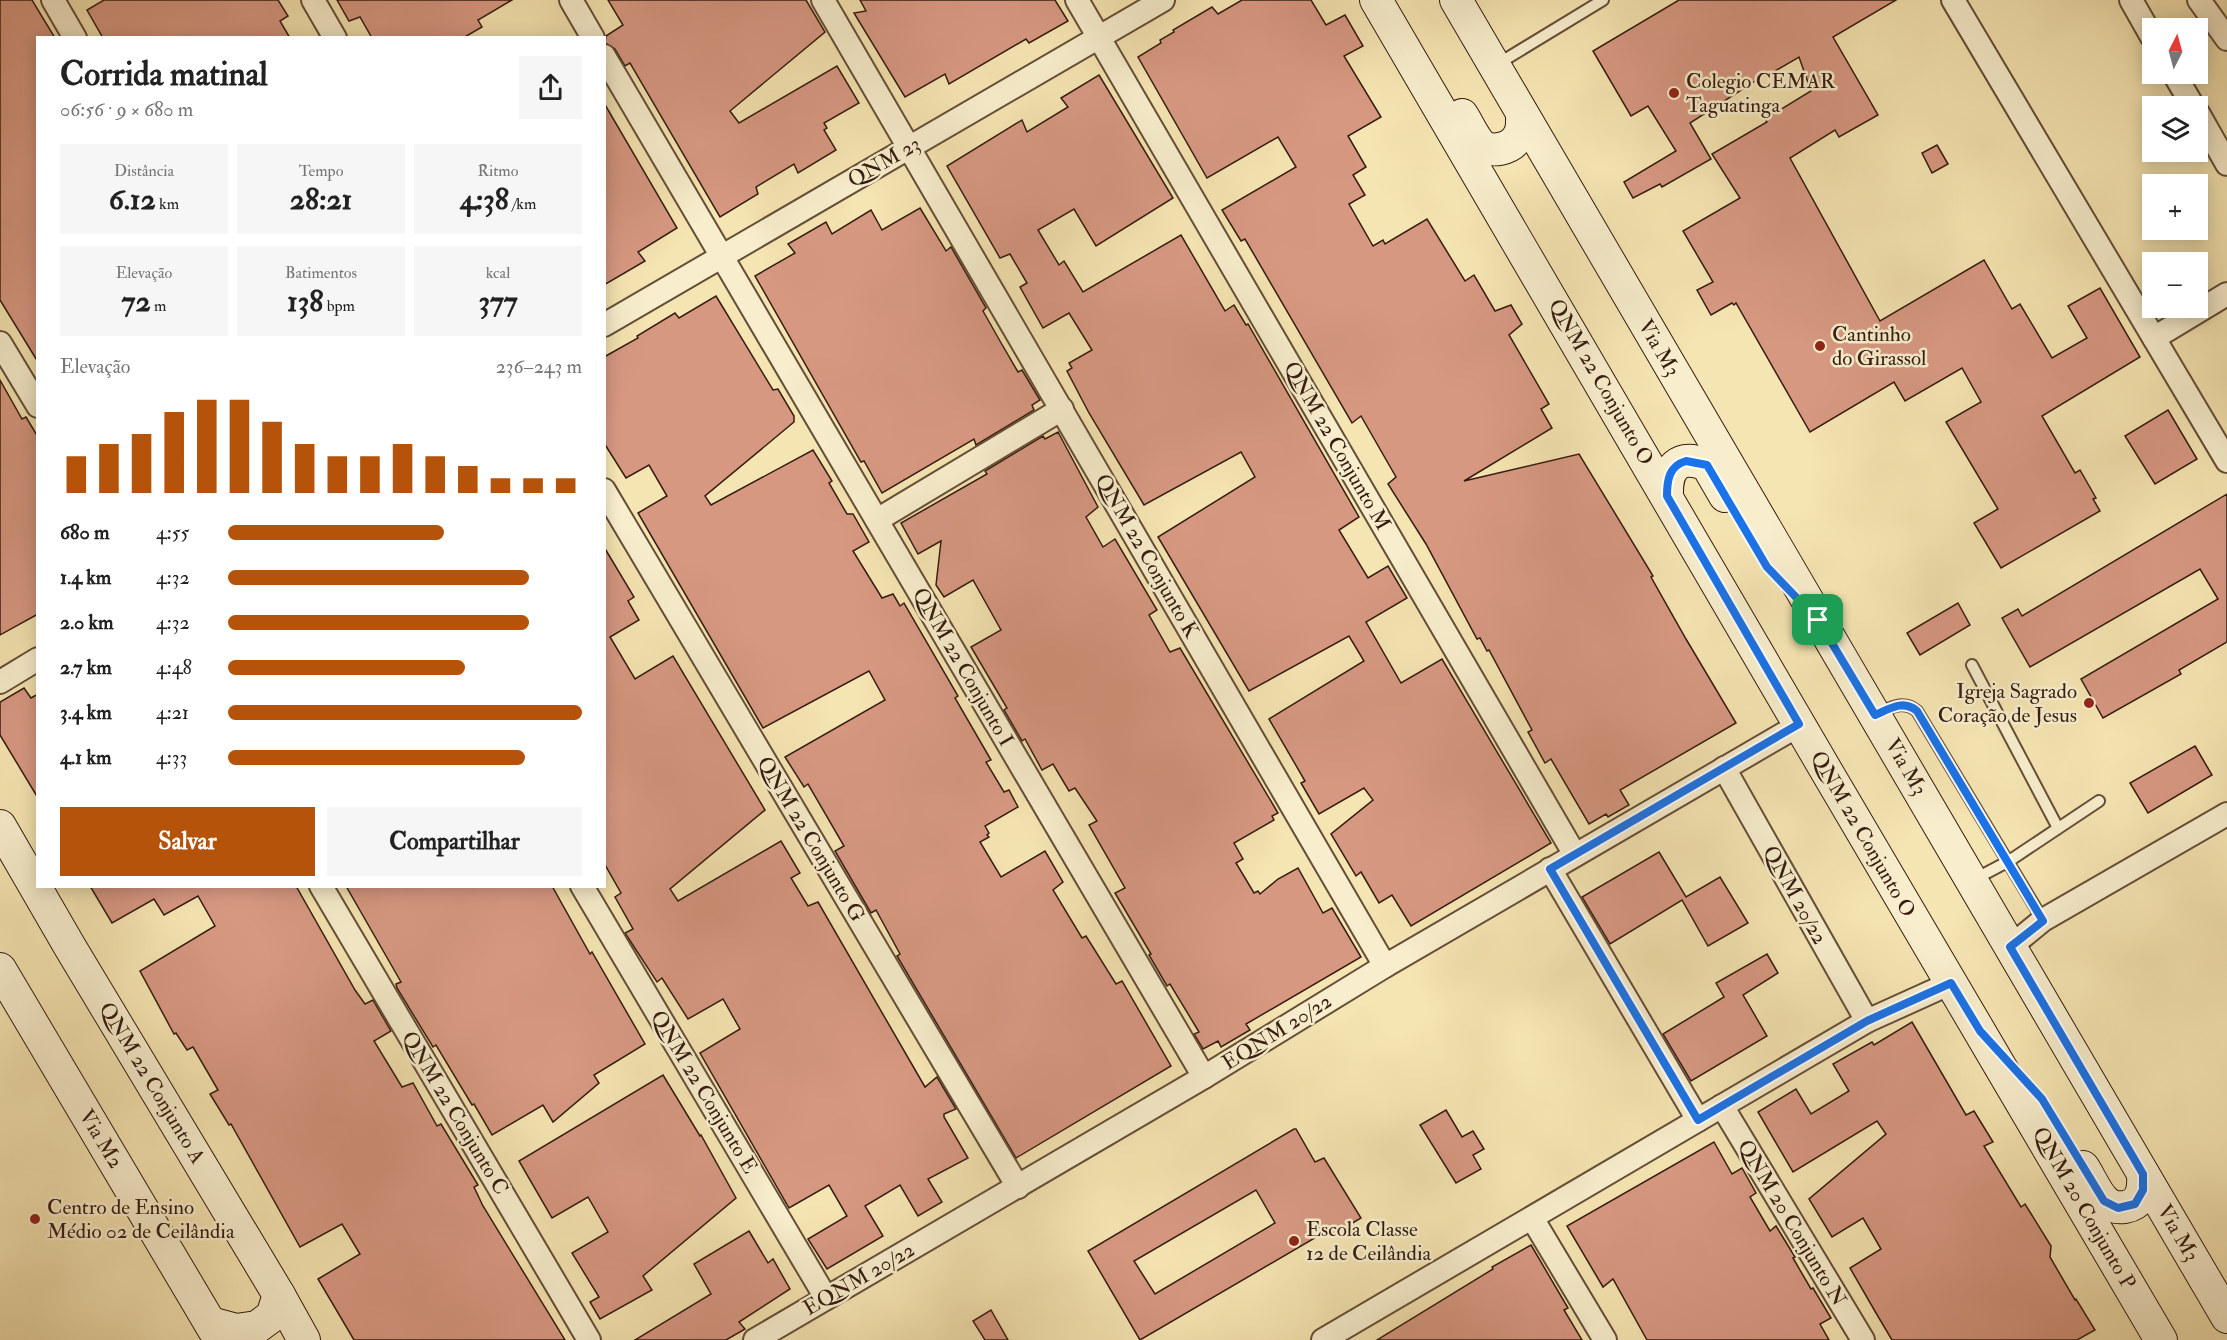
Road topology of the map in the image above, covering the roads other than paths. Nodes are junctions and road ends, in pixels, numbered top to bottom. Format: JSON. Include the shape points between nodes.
{"nodes":[{"id":1,"x":53,"y":0,"type":"edge"},
{"id":2,"x":313,"y":0,"type":"edge"},
{"id":3,"x":571,"y":0,"type":"edge"},
{"id":4,"x":823,"y":0,"type":"edge"},
{"id":5,"x":1077,"y":0,"type":"edge"},
{"id":6,"x":1163,"y":0,"type":"edge"},
{"id":7,"x":1376,"y":0,"type":"edge"},
{"id":8,"x":1384,"y":0,"type":"edge"},
{"id":9,"x":1456,"y":0,"type":"edge"},
{"id":10,"x":1603,"y":0,"type":"edge"},
{"id":11,"x":1953,"y":0,"type":"edge"},
{"id":12,"x":2131,"y":0,"type":"edge"},
{"id":13,"x":2199,"y":0,"type":"edge"},
{"id":14,"x":2142,"y":19,"type":"edge"},
{"id":15,"x":74,"y":36,"type":"edge"},
{"id":16,"x":334,"y":36,"type":"edge"},
{"id":17,"x":592,"y":36,"type":"edge"},
{"id":18,"x":1098,"y":37,"type":"junction"},
{"id":19,"x":2227,"y":39,"type":"edge"},
{"id":20,"x":606,"y":59,"type":"edge"},
{"id":21,"x":1494,"y":66,"type":"junction"},
{"id":22,"x":1522,"y":114,"type":"junction"},
{"id":23,"x":2208,"y":131,"type":"edge"},
{"id":24,"x":909,"y":147,"type":"junction"},
{"id":25,"x":2227,"y":164,"type":"edge"},
{"id":26,"x":723,"y":256,"type":"junction"},
{"id":27,"x":2227,"y":294,"type":"edge"},
{"id":28,"x":606,"y":324,"type":"edge"},
{"id":29,"x":2154,"y":338,"type":"junction"},
{"id":30,"x":0,"y":343,"type":"edge"},
{"id":31,"x":36,"y":403,"type":"edge"},
{"id":32,"x":1062,"y":409,"type":"junction"},
{"id":33,"x":2227,"y":461,"type":"edge"},
{"id":34,"x":606,"y":493,"type":"edge"},
{"id":35,"x":1667,"y":496,"type":"junction"},
{"id":36,"x":877,"y":520,"type":"junction"},
{"id":37,"x":1818,"y":620,"type":"junction"},
{"id":38,"x":36,"y":660,"type":"edge"},
{"id":39,"x":1972,"y":665,"type":"dead end"},
{"id":40,"x":0,"y":682,"type":"edge"},
{"id":41,"x":1875,"y":715,"type":"junction"},
{"id":42,"x":1799,"y":724,"type":"junction"},
{"id":43,"x":1724,"y":768,"type":"junction"},
{"id":44,"x":2099,"y":801,"type":"dead end"},
{"id":45,"x":2227,"y":814,"type":"edge"},
{"id":46,"x":0,"y":826,"type":"edge"},
{"id":47,"x":2058,"y":828,"type":"junction"},
{"id":48,"x":1575,"y":855,"type":"junction"},
{"id":49,"x":2009,"y":861,"type":"junction"},
{"id":50,"x":1550,"y":869,"type":"junction"},
{"id":51,"x":1972,"y":880,"type":"junction"},
{"id":52,"x":322,"y":888,"type":"edge"},
{"id":53,"x":583,"y":888,"type":"edge"},
{"id":54,"x":2043,"y":921,"type":"junction"},
{"id":55,"x":2010,"y":947,"type":"junction"},
{"id":56,"x":1385,"y":966,"type":"junction"},
{"id":57,"x":0,"y":969,"type":"edge"},
{"id":58,"x":1951,"y":983,"type":"junction"},
{"id":59,"x":1867,"y":1021,"type":"junction"},
{"id":60,"x":1980,"y":1031,"type":"junction"},
{"id":61,"x":1204,"y":1077,"type":"junction"},
{"id":62,"x":1722,"y":1106,"type":"junction"},
{"id":63,"x":1698,"y":1120,"type":"junction"},
{"id":64,"x":2143,"y":1174,"type":"junction"},
{"id":65,"x":1018,"y":1187,"type":"junction"},
{"id":66,"x":1532,"y":1218,"type":"junction"},
{"id":67,"x":279,"y":1295,"type":"junction"},
{"id":68,"x":826,"y":1298,"type":"junction"},
{"id":69,"x":2227,"y":1317,"type":"edge"},
{"id":70,"x":215,"y":1331,"type":"edge"},
{"id":71,"x":1347,"y":1334,"type":"edge"},
{"id":72,"x":760,"y":1339,"type":"edge"},
{"id":73,"x":304,"y":1340,"type":"edge"},
{"id":74,"x":589,"y":1340,"type":"edge"},
{"id":75,"x":1323,"y":1340,"type":"edge"},
{"id":76,"x":1605,"y":1340,"type":"edge"},
{"id":77,"x":1863,"y":1340,"type":"edge"},
{"id":78,"x":2161,"y":1340,"type":"edge"}],
"edges":[{"from":1,"to":15,"type":"street"},
{"from":2,"to":16,"type":"street"},
{"from":3,"to":17,"type":"street"},
{"from":4,"to":24,"type":"street","name":"QNM 22 Conjunto K"},
{"from":5,"to":18,"type":"street","name":"QNM 22 Conjunto M"},
{"from":6,"to":18,"type":"street","name":"QNM 23"},
{"from":7,"to":35,"type":"main road","name":"QNM 22 Conjunto O"},
{"from":8,"to":22,"type":"main road","via":[[1412,36],[1480,144],[1494,149],[1509,146],[1519,136]]},
{"from":9,"to":21,"type":"main road","name":"Via M3"},
{"from":10,"to":21,"type":"lane"},
{"from":11,"to":29,"type":"street"},
{"from":12,"to":14,"type":"street"},
{"from":13,"to":19,"type":"street"},
{"from":18,"to":24,"type":"street","name":"QNM 23"},
{"from":18,"to":48,"type":"street","name":"QNM 22 Conjunto M"},
{"from":20,"to":26,"type":"street","name":"QNM 22 Conjunto I"},
{"from":21,"to":22,"type":"main road","name":"Via M3"},
{"from":22,"to":37,"type":"main road","name":"Via M3"},
{"from":23,"to":25,"type":"street"},
{"from":24,"to":26,"type":"street","name":"QNM 23"},
{"from":24,"to":32,"type":"street","name":"QNM 22 Conjunto K"},
{"from":26,"to":28,"type":"street","name":"QNM 23"},
{"from":26,"to":36,"type":"street","name":"QNM 22 Conjunto I"},
{"from":27,"to":29,"type":"street"},
{"from":29,"to":33,"type":"street"},
{"from":30,"to":31,"type":"street"},
{"from":32,"to":36,"type":"street"},
{"from":32,"to":56,"type":"street","name":"QNM 22 Conjunto K"},
{"from":34,"to":65,"type":"street","name":"QNM 22 Conjunto G"},
{"from":35,"to":37,"type":"main road","via":[[1671,470],[1678,464],[1693,461],[1707,465],[1767,567]]},
{"from":35,"to":42,"type":"main road","name":"QNM 22 Conjunto O"},
{"from":36,"to":61,"type":"street","name":"QNM 22 Conjunto I"},
{"from":37,"to":41,"type":"main road","name":"Via M3"},
{"from":38,"to":40,"type":"street"},
{"from":39,"to":47,"type":"lane"},
{"from":41,"to":49,"type":"lane","via":[[1897,705],[1917,711]]},
{"from":41,"to":51,"type":"main road","name":"Via M3"},
{"from":42,"to":43,"type":"street","name":"EQNM 20/22"},
{"from":42,"to":58,"type":"main road","name":"QNM 22 Conjunto O"},
{"from":43,"to":48,"type":"street","name":"EQNM 20/22"},
{"from":43,"to":59,"type":"street","name":"QNM 20/22"},
{"from":44,"to":47,"type":"lane"},
{"from":45,"to":54,"type":"street"},
{"from":46,"to":67,"type":"main road","name":"QNM 22 Conjunto A"},
{"from":47,"to":49,"type":"lane"},
{"from":48,"to":50,"type":"street","name":"EQNM 20/22"},
{"from":49,"to":51,"type":"lane"},
{"from":49,"to":54,"type":"lane"},
{"from":50,"to":56,"type":"street","name":"EQNM 20/22"},
{"from":50,"to":63,"type":"street"},
{"from":51,"to":55,"type":"main road","name":"Via M3"},
{"from":52,"to":74,"type":"street","name":"QNM 22 Conjunto C"},
{"from":53,"to":68,"type":"street","name":"QNM 22 Conjunto E"},
{"from":54,"to":55,"type":"street"},
{"from":55,"to":64,"type":"main road","name":"Via M3"},
{"from":56,"to":61,"type":"street","name":"EQNM 20/22"},
{"from":57,"to":70,"type":"main road","name":"Via M2"},
{"from":58,"to":59,"type":"street"},
{"from":58,"to":60,"type":"main road","name":"QNM 20 Conjunto P"},
{"from":59,"to":62,"type":"street"},
{"from":60,"to":64,"type":"main road","via":[[2042,1099],[2104,1201],[2118,1208],[2135,1204],[2143,1190]]},
{"from":60,"to":78,"type":"main road","name":"QNM 20 Conjunto P"},
{"from":61,"to":65,"type":"street","name":"EQNM 20/22"},
{"from":62,"to":63,"type":"street"},
{"from":62,"to":77,"type":"street","name":"QNM 20 Conjunto N"},
{"from":63,"to":66,"type":"street"},
{"from":64,"to":69,"type":"main road","name":"Via M3"},
{"from":65,"to":68,"type":"street","name":"EQNM 20/22"},
{"from":66,"to":71,"type":"street"},
{"from":66,"to":76,"type":"street"},
{"from":67,"to":70,"type":"main road","via":[[272,1317],[257,1327]]},
{"from":67,"to":73,"type":"main road","name":"QNM 22 Conjunto A"},
{"from":68,"to":72,"type":"street","name":"EQNM 20/22"},
{"from":71,"to":75,"type":"street"}]}
